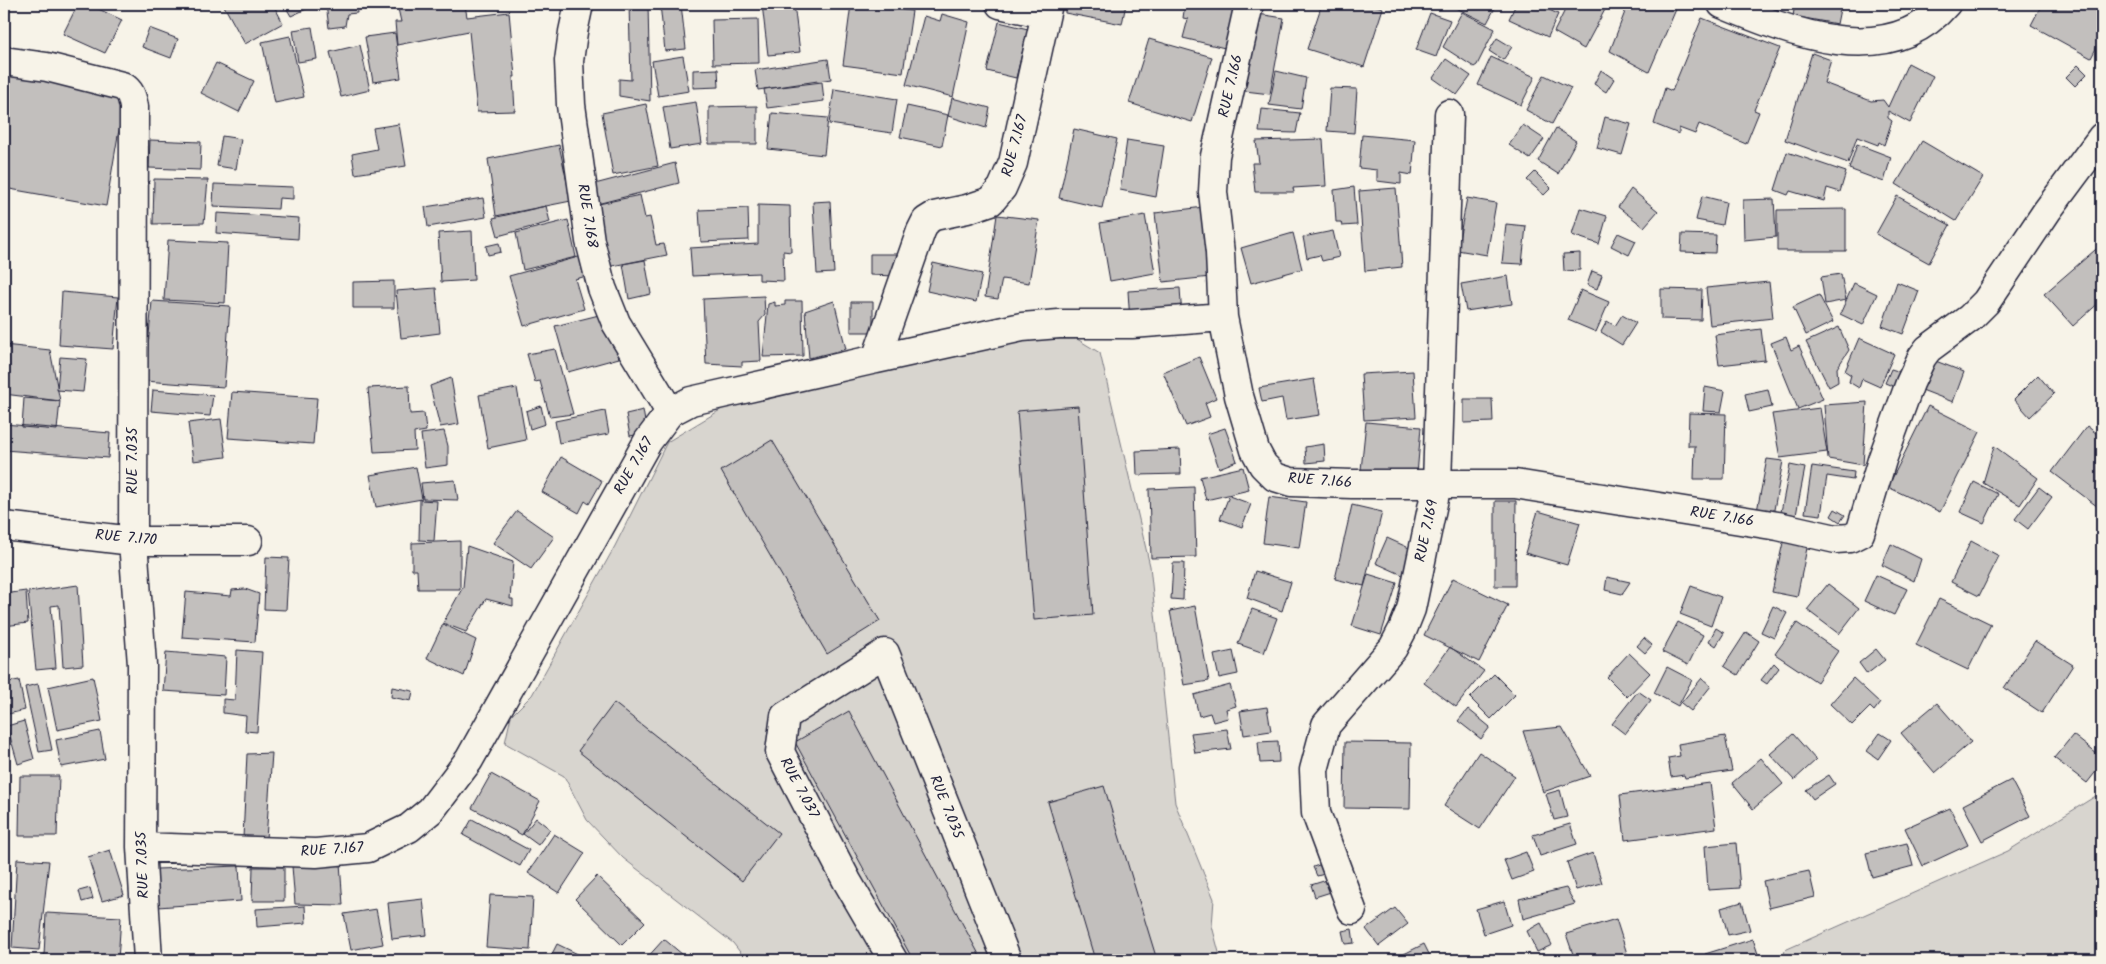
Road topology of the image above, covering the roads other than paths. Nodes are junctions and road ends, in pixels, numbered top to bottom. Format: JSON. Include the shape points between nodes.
{"nodes":[{"id":1,"x":579,"y":4,"type":"edge"},
{"id":2,"x":1000,"y":4,"type":"edge"},
{"id":3,"x":1249,"y":4,"type":"edge"},
{"id":4,"x":1722,"y":4,"type":"edge"},
{"id":5,"x":1946,"y":4,"type":"edge"},
{"id":6,"x":1046,"y":9,"type":"edge"},
{"id":7,"x":4,"y":61,"type":"edge"},
{"id":8,"x":1450,"y":114,"type":"dead end"},
{"id":9,"x":2102,"y":136,"type":"edge"},
{"id":10,"x":1222,"y":318,"type":"junction"},
{"id":11,"x":876,"y":359,"type":"junction"},
{"id":12,"x":670,"y":412,"type":"junction"},
{"id":13,"x":1437,"y":484,"type":"junction"},
{"id":14,"x":4,"y":526,"type":"edge"},
{"id":15,"x":133,"y":541,"type":"junction"},
{"id":16,"x":248,"y":541,"type":"dead end"},
{"id":17,"x":886,"y":653,"type":"joint"},
{"id":18,"x":141,"y":848,"type":"junction"},
{"id":19,"x":1352,"y":910,"type":"dead end"},
{"id":20,"x":148,"y":960,"type":"edge"},
{"id":21,"x":893,"y":960,"type":"edge"},
{"id":22,"x":1007,"y":960,"type":"edge"}],
"edges":[{"from":1,"to":12,"type":"street","name":"RUE 7.168","via":[[569,61],[570,105],[590,241],[602,288],[616,323]]},
{"from":2,"to":6,"type":"street"},
{"from":3,"to":10,"type":"street","name":"RUE 7.166","via":[[1215,156],[1212,192],[1220,253]]},
{"from":4,"to":5,"type":"street","via":[[1807,34],[1836,41],[1867,42],[1892,38],[1915,28]]},
{"from":6,"to":11,"type":"street","name":"RUE 7.167","via":[[1013,163],[1002,188],[991,201],[926,221]]},
{"from":7,"to":15,"type":"street","name":"RUE 7.035","via":[[46,67],[122,86],[132,96]]},
{"from":8,"to":13,"type":"street","name":"RUE 7.169"},
{"from":9,"to":13,"type":"street","name":"RUE 7.166","via":[[1986,302],[1922,357],[1882,460],[1860,533],[1836,539],[1778,526],[1515,484]]},
{"from":10,"to":11,"type":"street","via":[[1022,327]]},
{"from":10,"to":13,"type":"street","name":"RUE 7.166","via":[[1255,450],[1263,465],[1275,476],[1291,482]]},
{"from":11,"to":12,"type":"street","name":"RUE 7.167","via":[[691,401]]},
{"from":12,"to":18,"type":"street","name":"RUE 7.167","via":[[648,441],[469,760],[431,810],[408,828],[368,848],[316,853]]},
{"from":13,"to":19,"type":"street","name":"RUE 7.169","via":[[1411,609],[1403,629],[1393,648],[1326,725],[1314,770],[1316,813]]},
{"from":14,"to":15,"type":"street","name":"RUE 7.170"},
{"from":15,"to":16,"type":"street","name":"RUE 7.170"},
{"from":15,"to":18,"type":"street","name":"RUE 7.035","via":[[142,665]]},
{"from":17,"to":21,"type":"street","name":"RUE 7.037","via":[[785,716],[780,752],[847,881]]},
{"from":17,"to":22,"type":"street","name":"RUE 7.035"},
{"from":18,"to":20,"type":"street","name":"RUE 7.035"}]}
